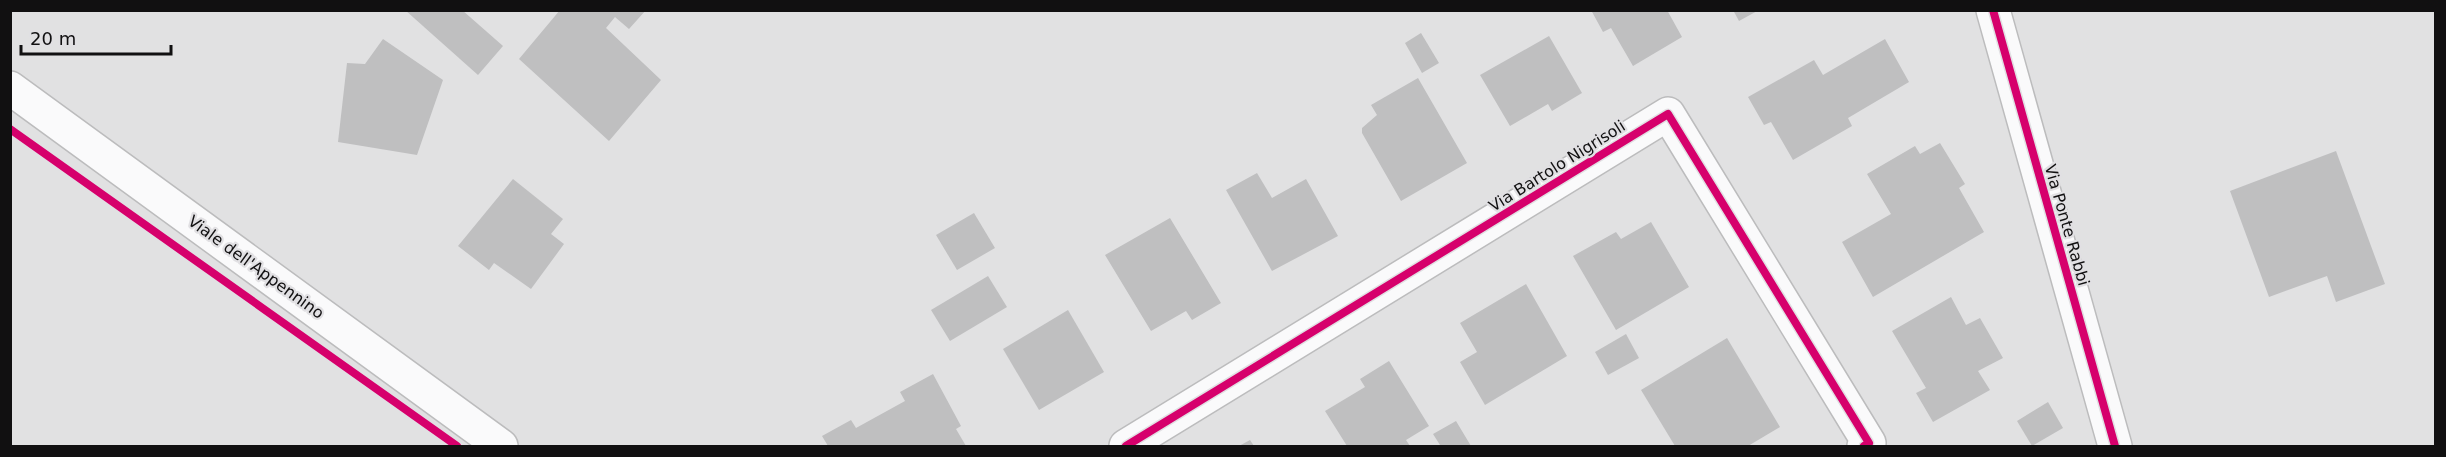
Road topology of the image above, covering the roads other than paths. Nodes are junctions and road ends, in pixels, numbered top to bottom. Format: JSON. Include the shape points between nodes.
{"nodes":[{"id":1,"x":1993,"y":10,"type":"edge"},
{"id":2,"x":10,"y":88,"type":"edge"},
{"id":3,"x":501,"y":447,"type":"edge"},
{"id":4,"x":1126,"y":447,"type":"edge"},
{"id":5,"x":1864,"y":447,"type":"edge"},
{"id":6,"x":2115,"y":447,"type":"edge"}],
"edges":[{"from":1,"to":6,"type":"street","name":"Via Ponte Rabbi"},
{"from":2,"to":3,"type":"street","name":"Viale dell'Appennino"},
{"from":4,"to":5,"type":"street","name":"Via Bartolo Nigrisoli","via":[[1668,114],[1869,443]]}]}
